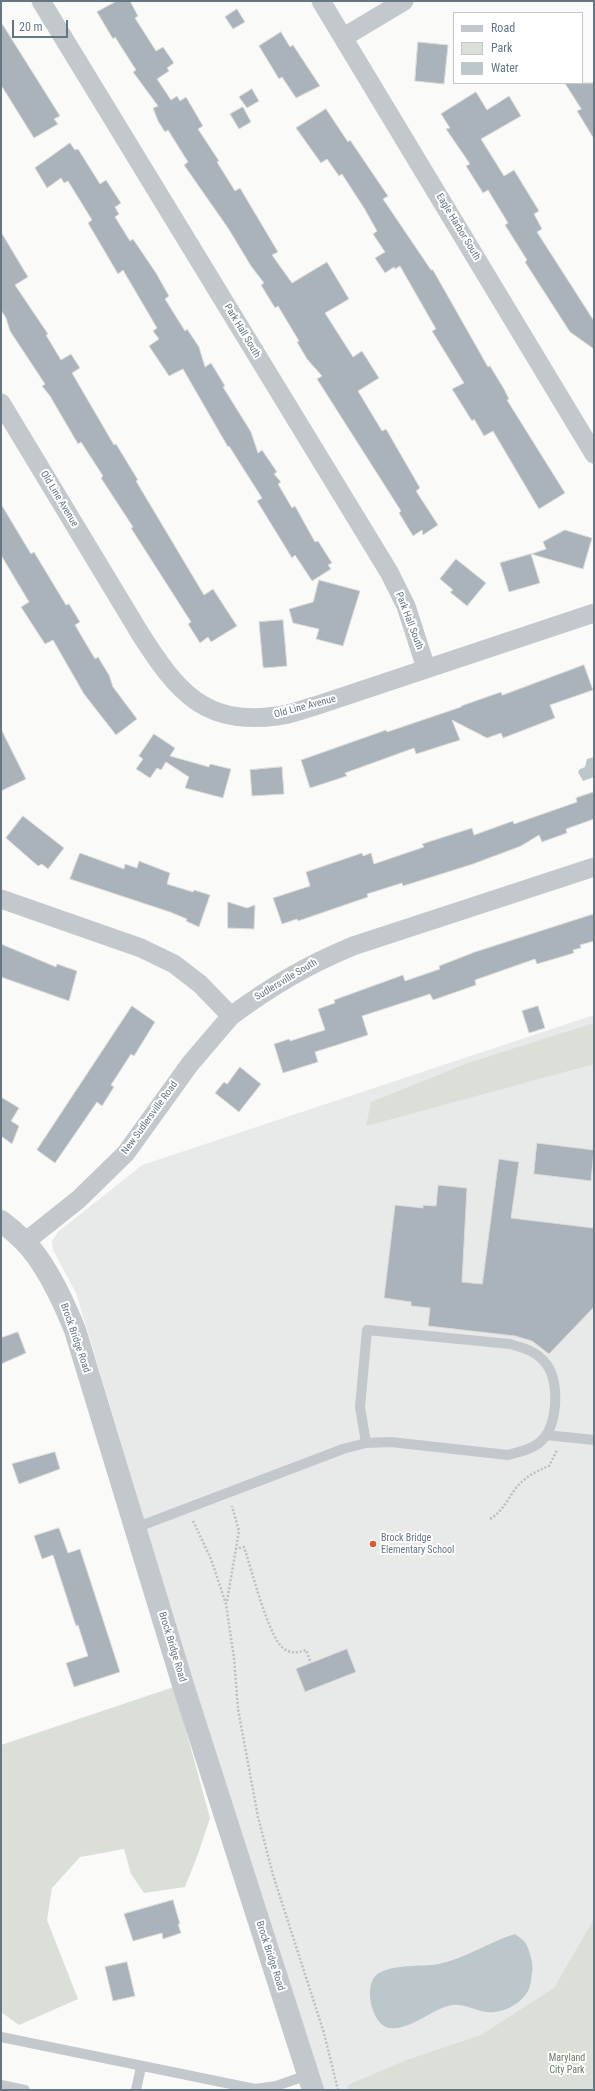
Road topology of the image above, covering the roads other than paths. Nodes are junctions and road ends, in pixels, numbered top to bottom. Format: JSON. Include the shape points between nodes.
{"nodes":[{"id":1,"x":40,"y":1,"type":"edge"},
{"id":2,"x":321,"y":1,"type":"edge"},
{"id":3,"x":404,"y":1,"type":"edge"},
{"id":4,"x":344,"y":37,"type":"junction"},
{"id":5,"x":1,"y":403,"type":"edge"},
{"id":6,"x":594,"y":454,"type":"edge"},
{"id":7,"x":594,"y":613,"type":"edge"},
{"id":8,"x":426,"y":668,"type":"junction"},
{"id":9,"x":594,"y":867,"type":"edge"},
{"id":10,"x":1,"y":899,"type":"edge"},
{"id":11,"x":231,"y":1016,"type":"junction"},
{"id":12,"x":1,"y":1220,"type":"edge"},
{"id":13,"x":26,"y":1242,"type":"junction"},
{"id":14,"x":546,"y":1435,"type":"junction"},
{"id":15,"x":594,"y":1440,"type":"edge"},
{"id":16,"x":366,"y":1443,"type":"junction"},
{"id":17,"x":135,"y":1528,"type":"junction"},
{"id":18,"x":1,"y":2037,"type":"edge"},
{"id":19,"x":141,"y":2067,"type":"junction"},
{"id":20,"x":310,"y":2082,"type":"edge"},
{"id":21,"x":1,"y":2085,"type":"edge"},
{"id":22,"x":25,"y":2090,"type":"edge"},
{"id":23,"x":136,"y":2090,"type":"edge"}],
"edges":[{"from":1,"to":8,"type":"street","name":"Park Hall South","via":[[389,572],[406,606]]},
{"from":2,"to":4,"type":"street","name":"Eagle Harbor South"},
{"from":3,"to":4,"type":"street"},
{"from":4,"to":6,"type":"street","name":"Eagle Harbor South"},
{"from":5,"to":8,"type":"street","name":"Old Line Avenue","via":[[141,635],[165,672],[190,697],[220,715],[250,718],[278,716]]},
{"from":7,"to":8,"type":"street","name":"Old Line Avenue"},
{"from":9,"to":11,"type":"street","name":"Sudlersville South","via":[[352,946],[315,962],[271,986]]},
{"from":10,"to":11,"type":"street","via":[[140,948],[174,964],[200,984]]},
{"from":11,"to":13,"type":"street","name":"New Sudlersville Road","via":[[190,1064],[126,1153],[79,1199]]},
{"from":12,"to":13,"type":"street","name":"Brock Bridge Road"},
{"from":13,"to":17,"type":"street","name":"Brock Bridge Road","via":[[62,1300],[75,1330]]},
{"from":14,"to":15,"type":"lane"},
{"from":14,"to":16,"type":"lane","via":[[541,1442],[526,1450],[508,1455],[391,1442]]},
{"from":14,"to":16,"type":"lane","via":[[555,1414],[556,1400],[552,1380],[548,1366],[527,1348],[510,1344],[367,1330],[360,1407]]},
{"from":16,"to":17,"type":"lane","via":[[343,1449]]},
{"from":17,"to":20,"type":"street","name":"Brock Bridge Road"},
{"from":18,"to":19,"type":"lane"},
{"from":19,"to":20,"type":"lane","via":[[255,2089]]},
{"from":19,"to":23,"type":"lane"},
{"from":21,"to":22,"type":"lane"}]}
